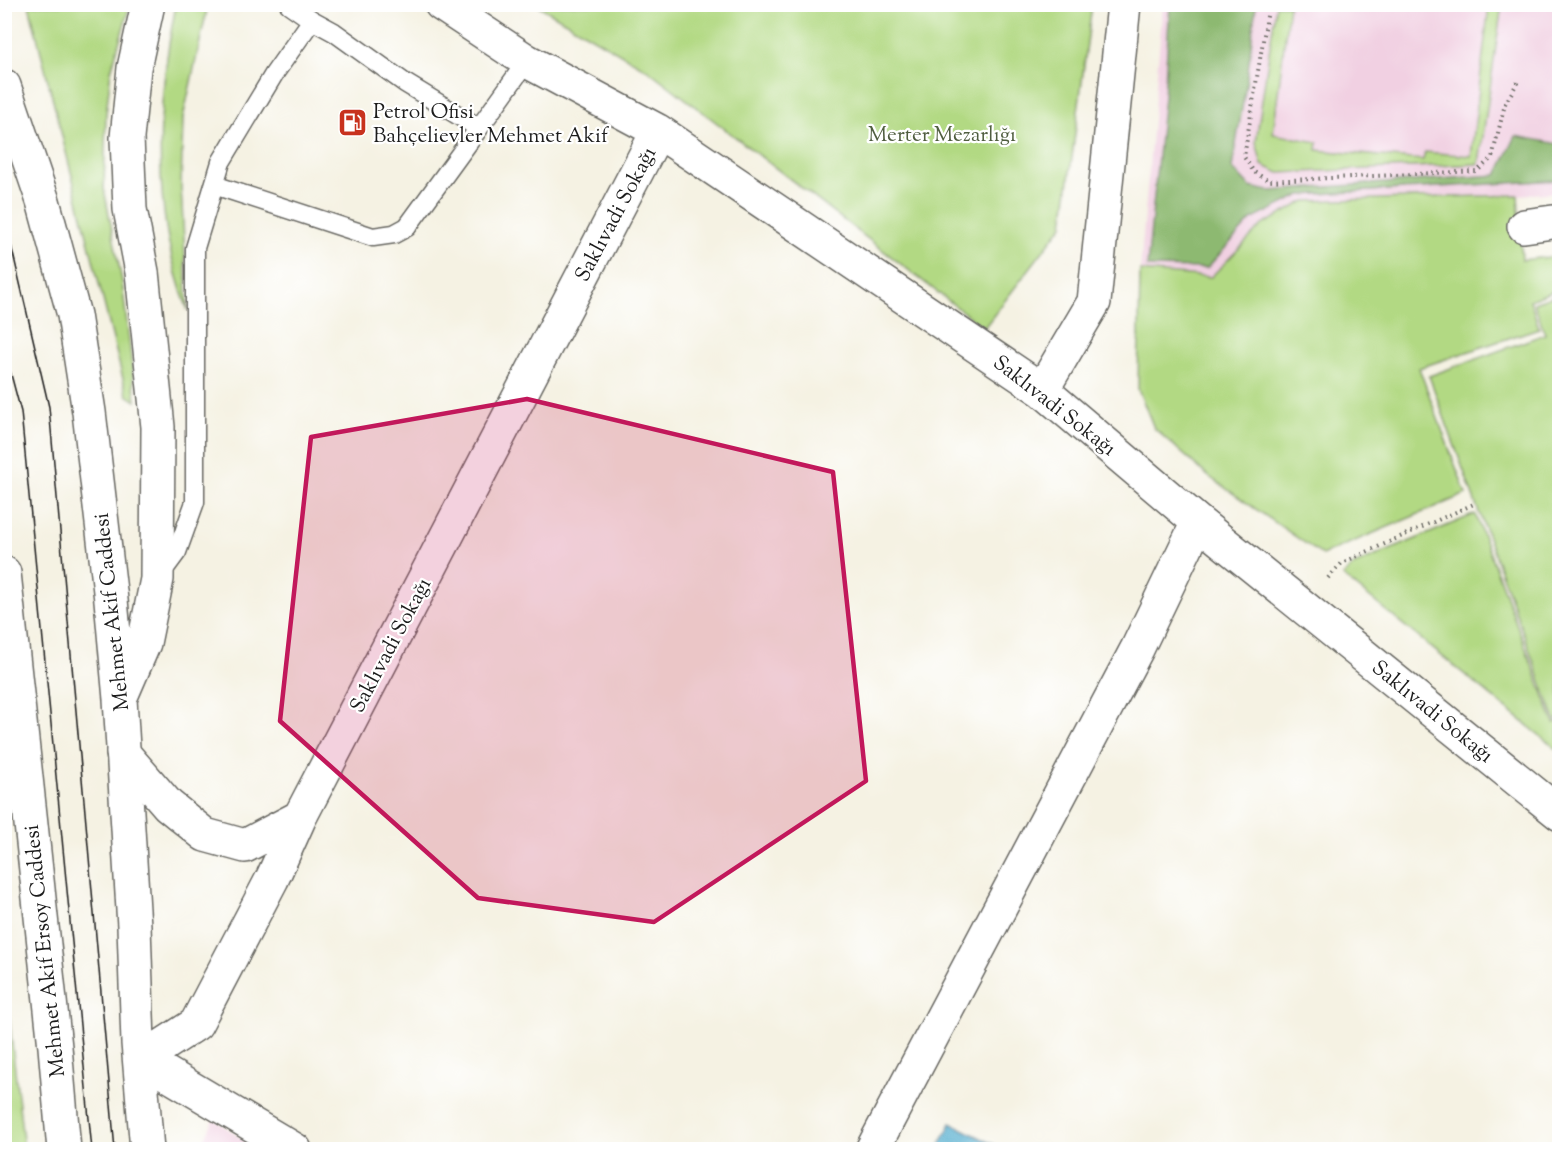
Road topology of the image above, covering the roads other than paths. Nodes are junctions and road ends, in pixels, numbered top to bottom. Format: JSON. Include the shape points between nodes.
{"nodes":[{"id":1,"x":148,"y":4,"type":"edge"},
{"id":2,"x":290,"y":4,"type":"edge"},
{"id":3,"x":441,"y":4,"type":"edge"},
{"id":4,"x":1124,"y":4,"type":"edge"},
{"id":5,"x":312,"y":20,"type":"junction"},
{"id":6,"x":527,"y":61,"type":"junction"},
{"id":7,"x":4,"y":86,"type":"edge"},
{"id":8,"x":479,"y":128,"type":"junction"},
{"id":9,"x":658,"y":131,"type":"junction"},
{"id":10,"x":214,"y":185,"type":"junction"},
{"id":11,"x":1560,"y":221,"type":"edge"},
{"id":12,"x":1524,"y":226,"type":"dead end"},
{"id":13,"x":1042,"y":390,"type":"junction"},
{"id":14,"x":1198,"y":522,"type":"junction"},
{"id":15,"x":4,"y":573,"type":"edge"},
{"id":16,"x":157,"y":579,"type":"junction"},
{"id":17,"x":120,"y":699,"type":"junction"},
{"id":18,"x":123,"y":753,"type":"junction"},
{"id":19,"x":1560,"y":814,"type":"edge"},
{"id":20,"x":300,"y":817,"type":"junction"},
{"id":21,"x":64,"y":1149,"type":"edge"},
{"id":22,"x":147,"y":1149,"type":"edge"},
{"id":23,"x":295,"y":1149,"type":"edge"},
{"id":24,"x":872,"y":1149,"type":"edge"}],
"edges":[{"from":1,"to":16,"type":"street","via":[[134,68],[127,138],[130,209],[142,272],[158,427]]},
{"from":2,"to":5,"type":"lane"},
{"from":3,"to":6,"type":"street"},
{"from":4,"to":13,"type":"street","via":[[1094,302]]},
{"from":5,"to":8,"type":"lane"},
{"from":5,"to":10,"type":"lane","via":[[221,162]]},
{"from":6,"to":8,"type":"lane"},
{"from":6,"to":9,"type":"street"},
{"from":7,"to":17,"type":"street","name":"Mehmet Akif Caddesi","via":[[43,201],[74,315],[89,412]]},
{"from":8,"to":10,"type":"lane","via":[[407,227],[394,234],[374,237]]},
{"from":9,"to":13,"type":"street","name":"Saklıvadi Sokağı"},
{"from":9,"to":20,"type":"street","name":"Saklıvadi Sokağı"},
{"from":10,"to":16,"type":"lane","via":[[195,248],[195,502],[177,552]]},
{"from":11,"to":12,"type":"street"},
{"from":13,"to":14,"type":"street","name":"Saklıvadi Sokağı"},
{"from":14,"to":19,"type":"street","name":"Saklıvadi Sokağı"},
{"from":14,"to":24,"type":"street","via":[[1137,649]]},
{"from":15,"to":21,"type":"street","name":"Mehmet Akif Ersoy Caddesi"},
{"from":16,"to":17,"type":"street","via":[[144,643]]},
{"from":17,"to":18,"type":"street","name":"Mehmet Akif Caddesi"},
{"from":18,"to":20,"type":"street","via":[[168,805],[205,835],[245,846]]},
{"from":18,"to":22,"type":"street","name":"Mehmet Akif Caddesi"},
{"from":20,"to":23,"type":"street","name":"Saklıvadi Sokağı","via":[[196,1024],[142,1059]]}]}
